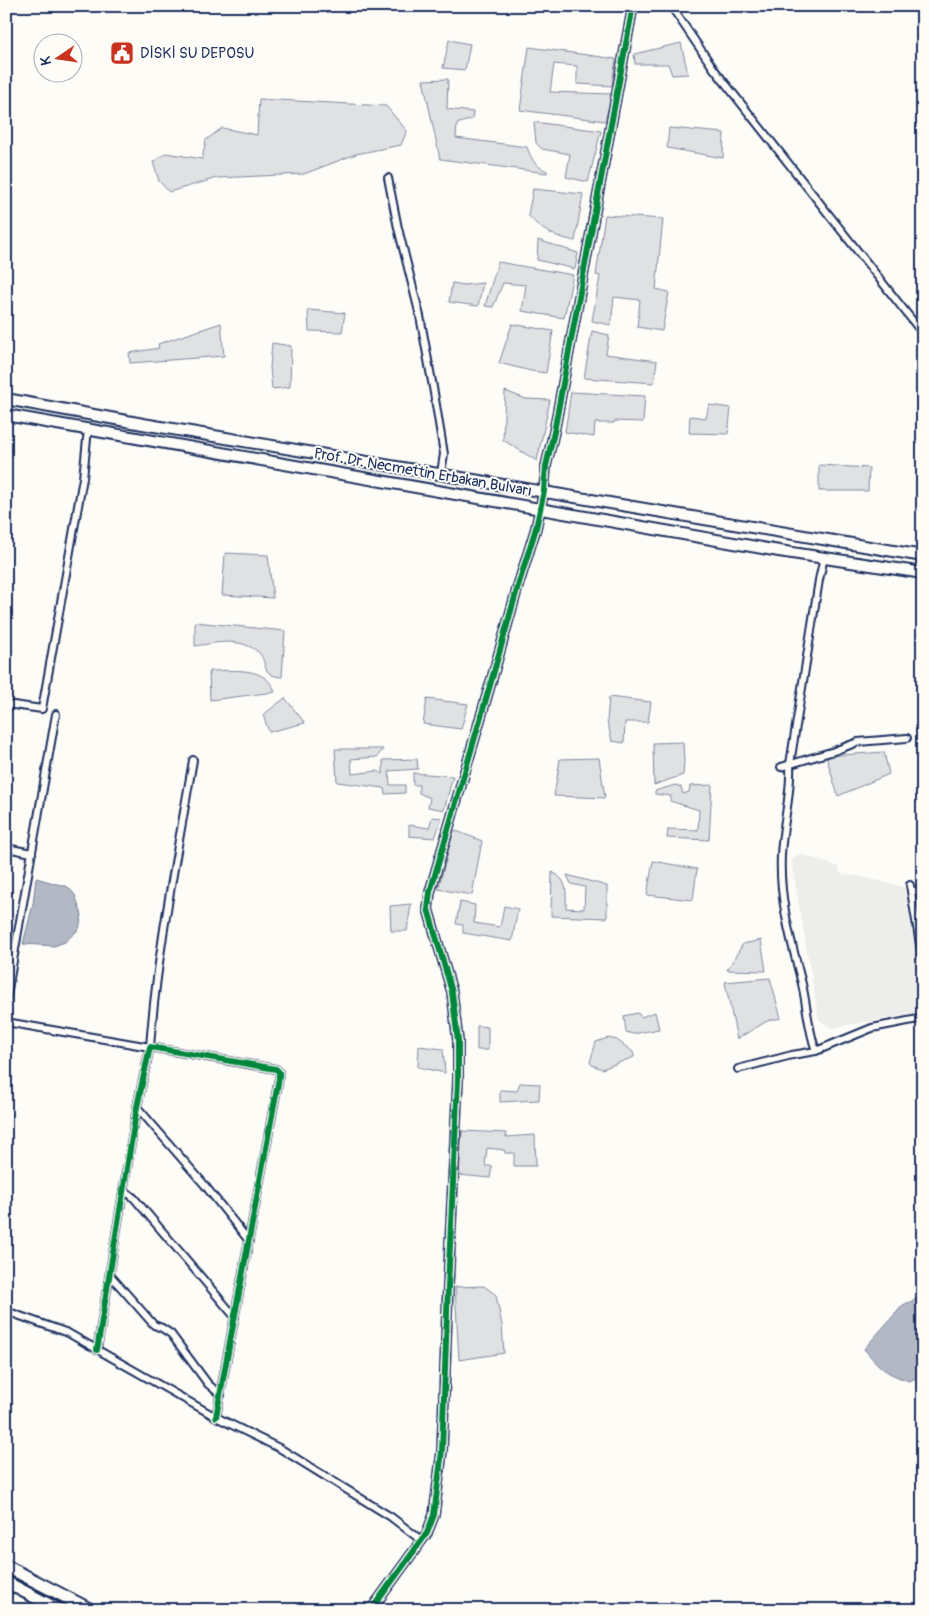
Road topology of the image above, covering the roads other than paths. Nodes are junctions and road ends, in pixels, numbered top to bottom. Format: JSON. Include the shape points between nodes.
{"nodes":[{"id":1,"x":633,"y":6,"type":"edge"},
{"id":2,"x":671,"y":6,"type":"edge"},
{"id":3,"x":388,"y":178,"type":"dead end"},
{"id":4,"x":923,"y":334,"type":"edge"},
{"id":5,"x":6,"y":398,"type":"edge"},
{"id":6,"x":6,"y":415,"type":"edge"},
{"id":7,"x":88,"y":429,"type":"junction"},
{"id":8,"x":441,"y":473,"type":"junction"},
{"id":9,"x":544,"y":491,"type":"junction"},
{"id":10,"x":542,"y":508,"type":"junction"},
{"id":11,"x":923,"y":556,"type":"edge"},
{"id":12,"x":824,"y":557,"type":"junction"},
{"id":13,"x":923,"y":573,"type":"edge"},
{"id":14,"x":6,"y":704,"type":"edge"},
{"id":15,"x":56,"y":714,"type":"dead end"},
{"id":16,"x":907,"y":738,"type":"dead end"},
{"id":17,"x":193,"y":760,"type":"dead end"},
{"id":18,"x":790,"y":764,"type":"junction"},
{"id":19,"x":781,"y":767,"type":"dead end"},
{"id":20,"x":6,"y":848,"type":"edge"},
{"id":21,"x":32,"y":852,"type":"junction"},
{"id":22,"x":923,"y":889,"type":"edge"},
{"id":23,"x":923,"y":962,"type":"edge"},
{"id":24,"x":6,"y":1001,"type":"edge"},
{"id":25,"x":923,"y":1018,"type":"edge"},
{"id":26,"x":6,"y":1022,"type":"edge"},
{"id":27,"x":150,"y":1047,"type":"junction"},
{"id":28,"x":816,"y":1051,"type":"junction"},
{"id":29,"x":738,"y":1069,"type":"dead end"},
{"id":30,"x":137,"y":1107,"type":"junction"},
{"id":31,"x":124,"y":1190,"type":"junction"},
{"id":32,"x":249,"y":1242,"type":"junction"},
{"id":33,"x":110,"y":1275,"type":"junction"},
{"id":34,"x":6,"y":1312,"type":"edge"},
{"id":35,"x":235,"y":1317,"type":"junction"},
{"id":36,"x":97,"y":1350,"type":"junction"},
{"id":37,"x":220,"y":1394,"type":"junction"},
{"id":38,"x":216,"y":1417,"type":"junction"},
{"id":39,"x":421,"y":1540,"type":"junction"},
{"id":40,"x":6,"y":1566,"type":"edge"},
{"id":41,"x":6,"y":1582,"type":"edge"},
{"id":42,"x":59,"y":1610,"type":"edge"},
{"id":43,"x":91,"y":1610,"type":"edge"},
{"id":44,"x":371,"y":1610,"type":"edge"}],
"edges":[{"from":1,"to":9,"type":"street","via":[[546,466]]},
{"from":2,"to":4,"type":"street","via":[[714,69]]},
{"from":3,"to":8,"type":"street","via":[[434,393],[444,454]]},
{"from":5,"to":8,"type":"main road","name":"Prof. Dr. Necmettin Erbakan Bulvarı"},
{"from":6,"to":7,"type":"main road","name":"Prof. Dr. Necmettin Erbakan Bulvarı"},
{"from":7,"to":10,"type":"main road","name":"Prof. Dr. Necmettin Erbakan Bulvarı"},
{"from":7,"to":14,"type":"street","via":[[81,488],[42,709]]},
{"from":8,"to":9,"type":"main road","name":"Prof. Dr. Necmettin Erbakan Bulvarı"},
{"from":9,"to":10,"type":"street"},
{"from":9,"to":11,"type":"main road","name":"Prof. Dr. Necmettin Erbakan Bulvarı"},
{"from":10,"to":12,"type":"main road","name":"Prof. Dr. Necmettin Erbakan Bulvarı"},
{"from":10,"to":39,"type":"street","via":[[430,892],[428,909],[452,992],[458,1041],[458,1080],[442,1451],[434,1515]]},
{"from":12,"to":13,"type":"main road","name":"Prof. Dr. Necmettin Erbakan Bulvarı"},
{"from":12,"to":18,"type":"street"},
{"from":15,"to":21,"type":"street"},
{"from":16,"to":18,"type":"street","via":[[858,742]]},
{"from":17,"to":27,"type":"street","via":[[166,916]]},
{"from":18,"to":19,"type":"street"},
{"from":18,"to":28,"type":"street","via":[[780,886]]},
{"from":20,"to":21,"type":"street"},
{"from":21,"to":24,"type":"street"},
{"from":22,"to":23,"type":"street","via":[[911,889]]},
{"from":25,"to":28,"type":"street","via":[[872,1028]]},
{"from":26,"to":27,"type":"street"},
{"from":27,"to":30,"type":"street"},
{"from":27,"to":32,"type":"street","via":[[272,1067],[279,1072]]},
{"from":28,"to":29,"type":"street"},
{"from":30,"to":31,"type":"street"},
{"from":30,"to":32,"type":"street"},
{"from":31,"to":33,"type":"street"},
{"from":31,"to":35,"type":"street"},
{"from":32,"to":35,"type":"street"},
{"from":33,"to":36,"type":"street"},
{"from":33,"to":37,"type":"street","via":[[154,1325],[171,1334],[208,1384]]},
{"from":34,"to":36,"type":"street","via":[[68,1333]]},
{"from":35,"to":37,"type":"street"},
{"from":36,"to":38,"type":"street"},
{"from":37,"to":38,"type":"street"},
{"from":38,"to":39,"type":"street","via":[[281,1450],[391,1517]]},
{"from":39,"to":44,"type":"street"},
{"from":40,"to":43,"type":"highway"},
{"from":41,"to":42,"type":"highway"}]}
